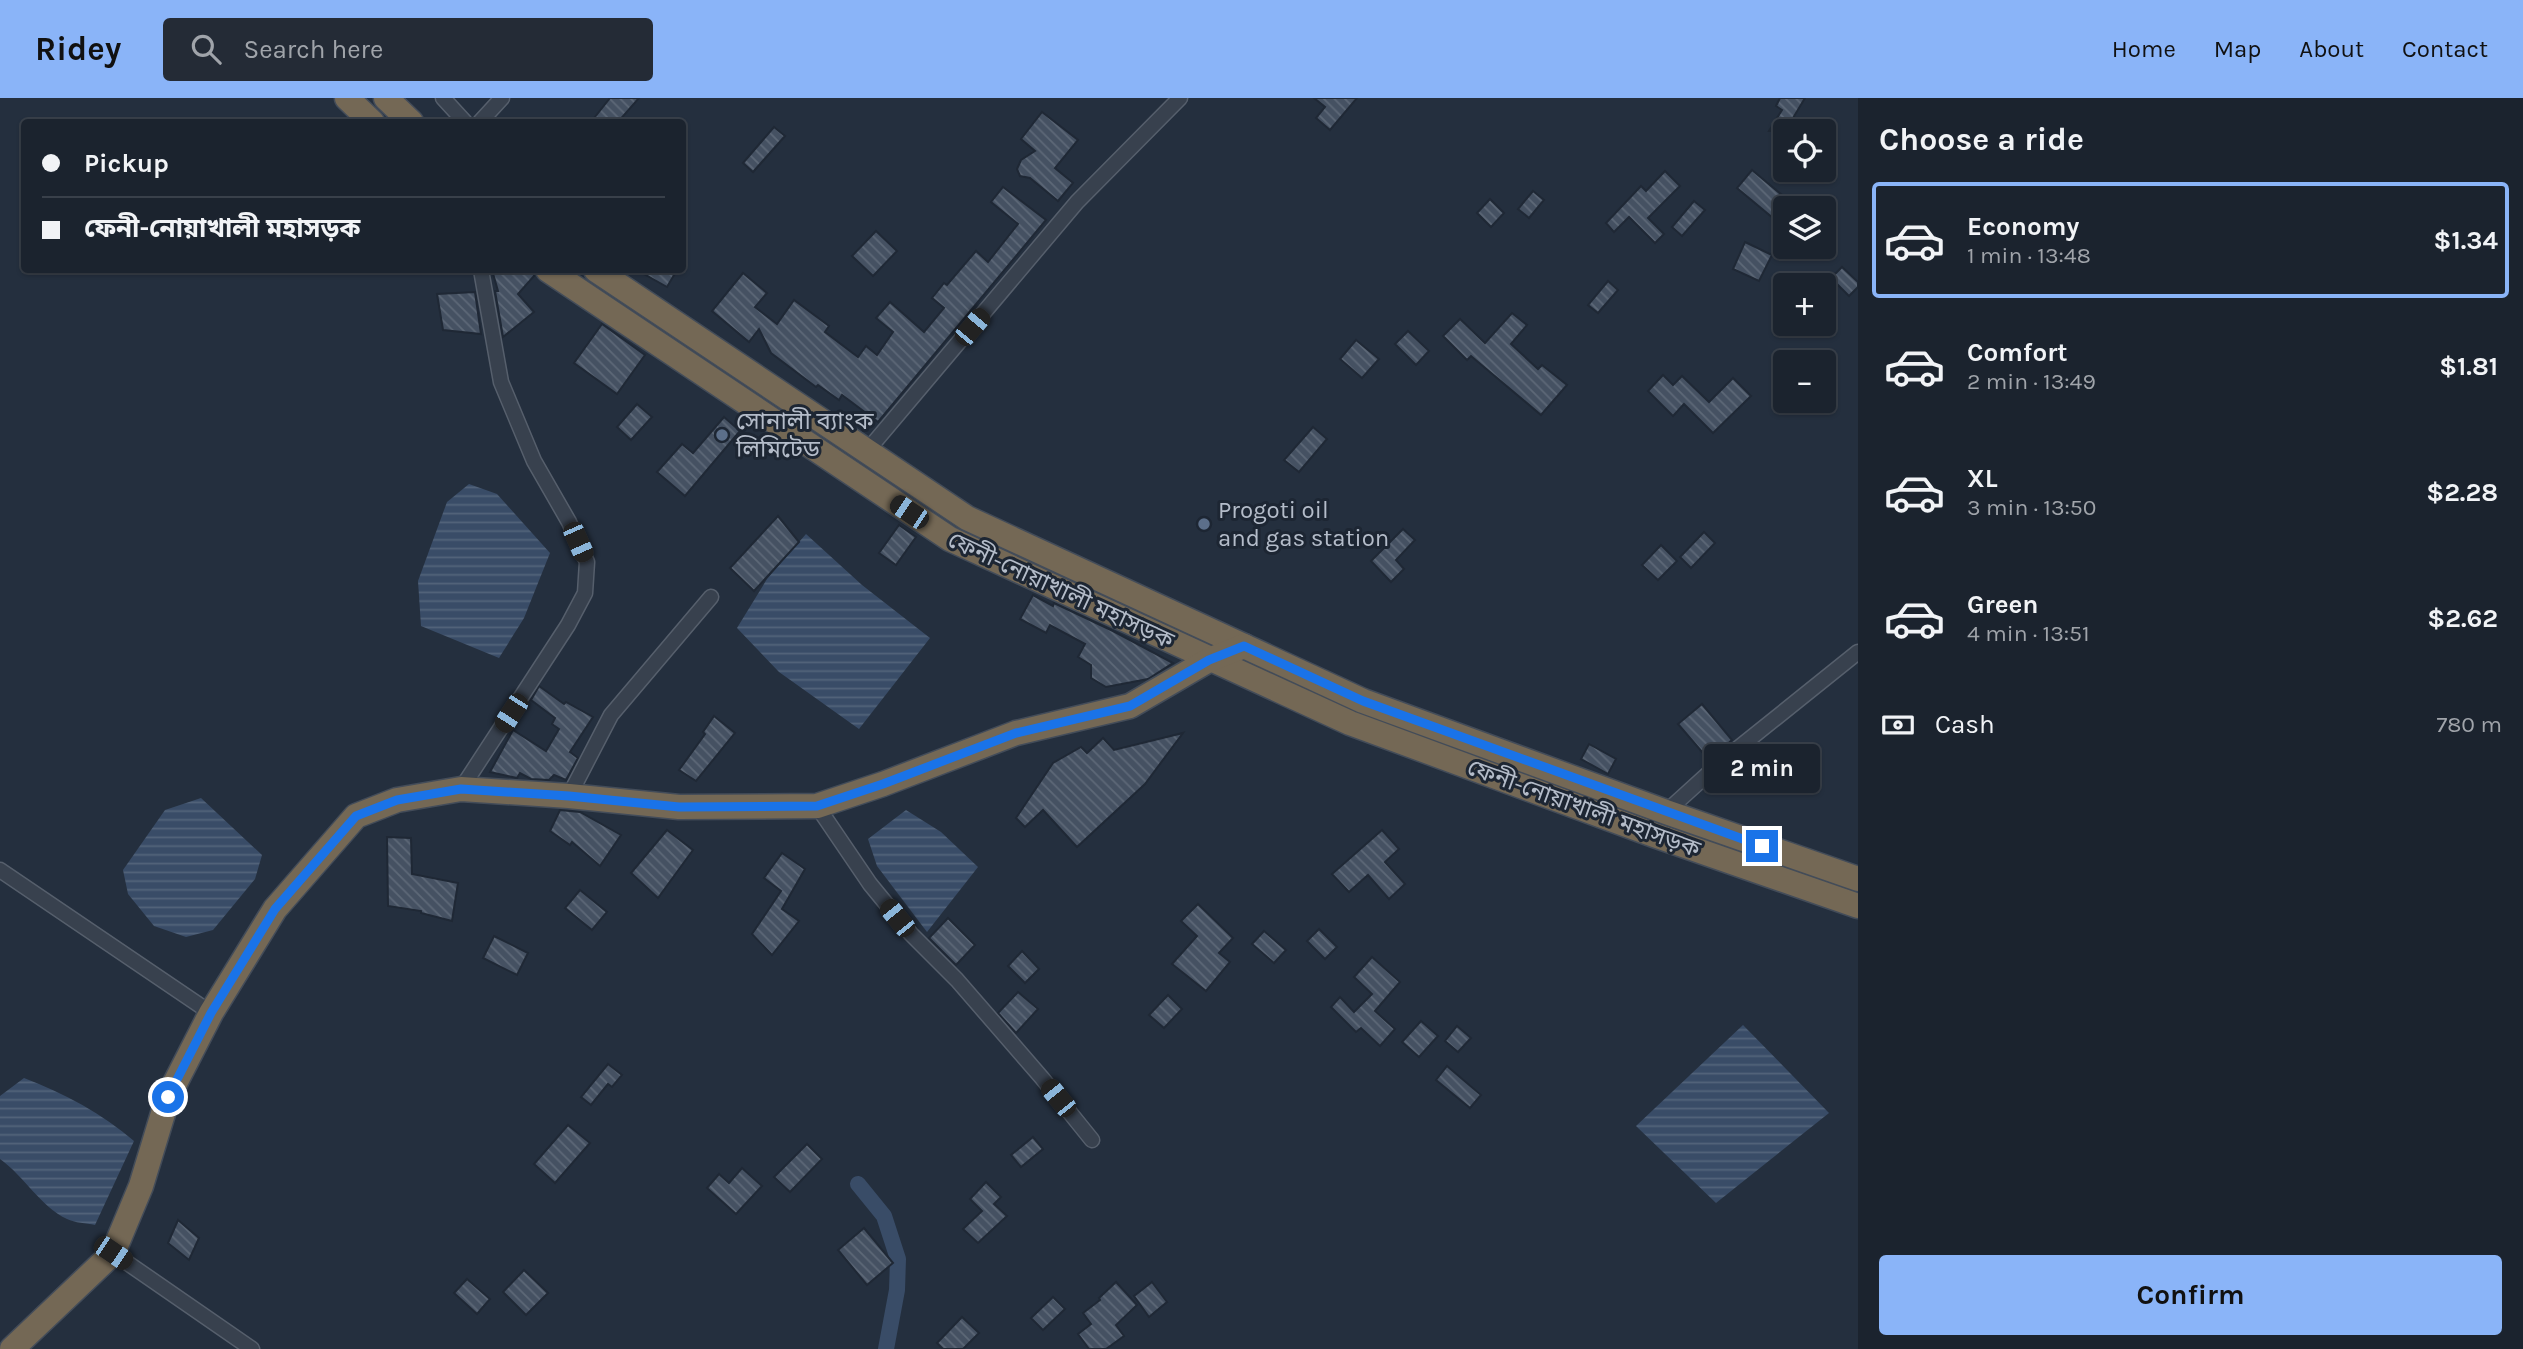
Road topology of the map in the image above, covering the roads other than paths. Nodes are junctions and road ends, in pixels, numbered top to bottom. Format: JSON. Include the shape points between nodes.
{"nodes":[{"id":1,"x":347,"y":98,"type":"edge"},
{"id":2,"x":386,"y":98,"type":"edge"},
{"id":3,"x":443,"y":98,"type":"edge"},
{"id":4,"x":502,"y":98,"type":"edge"},
{"id":5,"x":1180,"y":98,"type":"edge"},
{"id":6,"x":369,"y":119,"type":"edge"},
{"id":7,"x":408,"y":119,"type":"edge"},
{"id":8,"x":462,"y":119,"type":"edge"},
{"id":9,"x":483,"y":119,"type":"edge"},
{"id":10,"x":482,"y":273,"type":"edge"},
{"id":11,"x":552,"y":273,"type":"edge"},
{"id":12,"x":600,"y":273,"type":"edge"},
{"id":13,"x":867,"y":452,"type":"junction"},
{"id":14,"x":711,"y":597,"type":"dead end"},
{"id":15,"x":1244,"y":646,"type":"junction"},
{"id":16,"x":1858,"y":652,"type":"edge"},
{"id":17,"x":1209,"y":660,"type":"junction"},
{"id":18,"x":461,"y":789,"type":"junction"},
{"id":19,"x":569,"y":796,"type":"junction"},
{"id":20,"x":817,"y":806,"type":"junction"},
{"id":21,"x":1666,"y":812,"type":"junction"},
{"id":22,"x":0,"y":870,"type":"edge"},
{"id":23,"x":1858,"y":879,"type":"edge"},
{"id":24,"x":1858,"y":906,"type":"edge"},
{"id":25,"x":211,"y":1013,"type":"junction"},
{"id":26,"x":1092,"y":1140,"type":"dead end"},
{"id":27,"x":113,"y":1253,"type":"junction"},
{"id":28,"x":12,"y":1349,"type":"edge"},
{"id":29,"x":252,"y":1349,"type":"edge"}],
"edges":[{"from":1,"to":6,"type":"highway"},
{"from":2,"to":7,"type":"highway"},
{"from":3,"to":8,"type":"street"},
{"from":4,"to":9,"type":"street"},
{"from":5,"to":13,"type":"street","via":[[1077,202]]},
{"from":10,"to":18,"type":"street","via":[[502,382],[534,461],[587,562],[584,593],[568,625]]},
{"from":11,"to":17,"type":"highway","name":"ফেনী-নোয়াখালী মহাসড়ক","via":[[950,539]]},
{"from":12,"to":13,"type":"highway","name":"ফেনী-নোয়াখালী মহাসড়ক"},
{"from":13,"to":15,"type":"highway","name":"ফেনী-নোয়াখালী মহাসড়ক","via":[[967,519]]},
{"from":14,"to":19,"type":"street","via":[[611,715]]},
{"from":15,"to":17,"type":"highway"},
{"from":15,"to":21,"type":"highway","name":"ফেনী-নোয়াখালী মহাসড়ক","via":[[1363,701]]},
{"from":16,"to":21,"type":"street","via":[[1721,761]]},
{"from":17,"to":20,"type":"highway","via":[[1130,706],[1016,733]]},
{"from":17,"to":24,"type":"highway","name":"ফেনী-নোয়াখালী মহাসড়ক","via":[[1350,723]]},
{"from":18,"to":19,"type":"highway"},
{"from":18,"to":25,"type":"highway","via":[[397,800],[356,816],[275,909]]},
{"from":19,"to":20,"type":"highway","via":[[679,807]]},
{"from":20,"to":26,"type":"street","via":[[911,934],[957,980]]},
{"from":21,"to":23,"type":"highway","name":"ফেনী-নোয়াখালী মহাসড়ক"},
{"from":22,"to":25,"type":"street"},
{"from":25,"to":27,"type":"highway","via":[[168,1097],[141,1186]]},
{"from":27,"to":28,"type":"highway"},
{"from":27,"to":29,"type":"street"}]}
